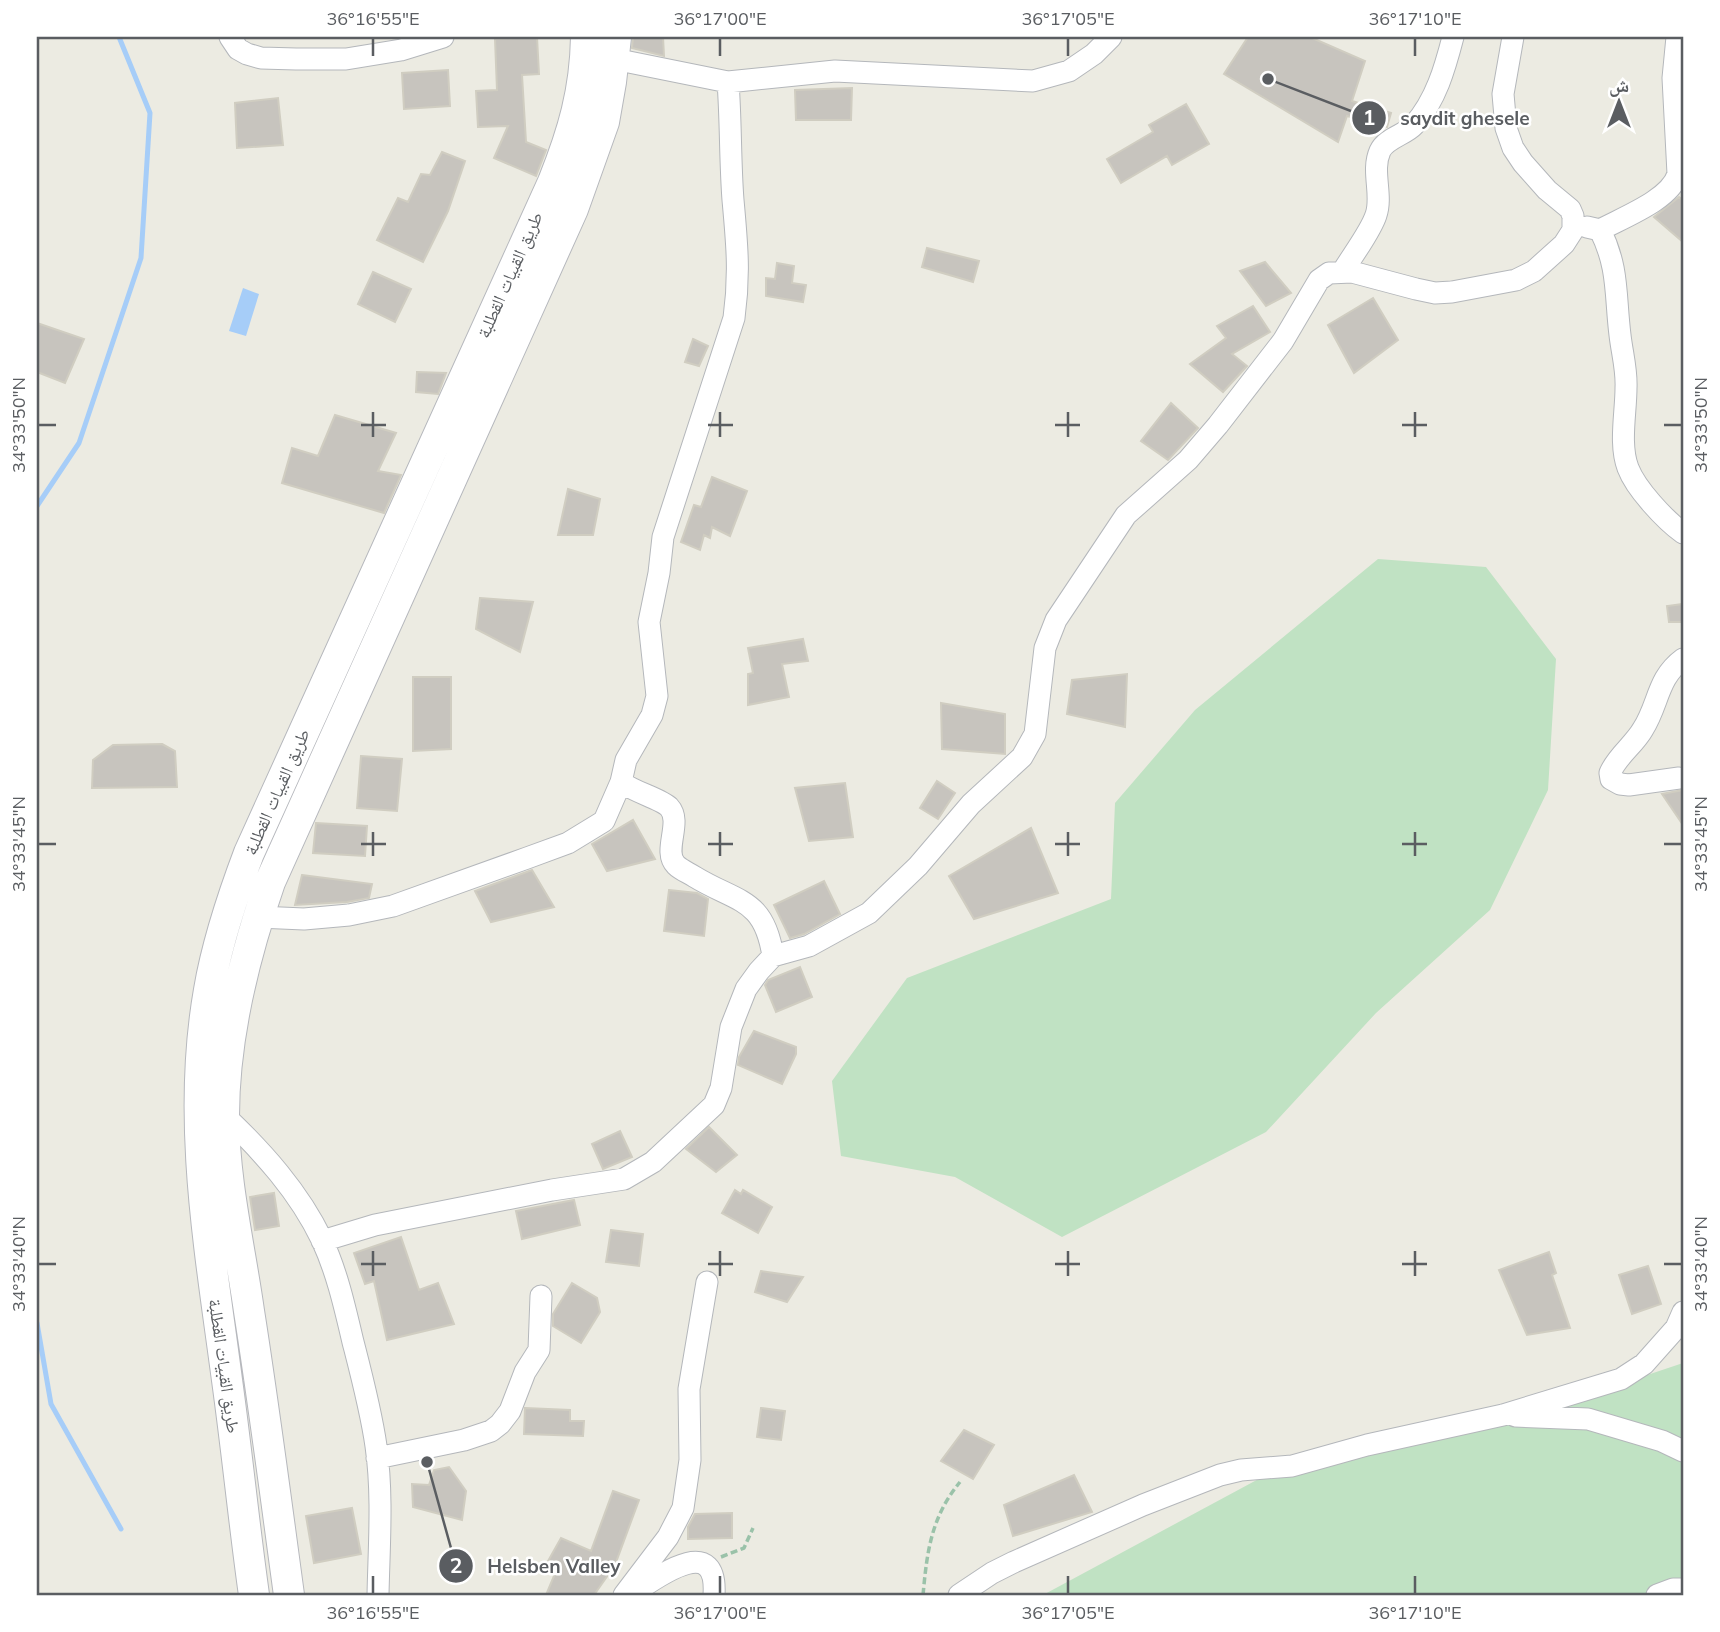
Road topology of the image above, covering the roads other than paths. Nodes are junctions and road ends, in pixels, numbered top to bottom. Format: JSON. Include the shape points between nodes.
{"nodes":[{"id":1,"x":230,"y":37,"type":"edge"},
{"id":2,"x":443,"y":37,"type":"edge"},
{"id":3,"x":586,"y":37,"type":"edge"},
{"id":4,"x":1111,"y":37,"type":"edge"},
{"id":5,"x":1453,"y":37,"type":"edge"},
{"id":6,"x":1513,"y":37,"type":"edge"},
{"id":7,"x":1677,"y":37,"type":"edge"},
{"id":8,"x":615,"y":48,"type":"edge"},
{"id":9,"x":728,"y":82,"type":"junction"},
{"id":10,"x":581,"y":149,"type":"junction"},
{"id":11,"x":1574,"y":224,"type":"junction"},
{"id":12,"x":1600,"y":230,"type":"junction"},
{"id":13,"x":1343,"y":271,"type":"junction"},
{"id":14,"x":1683,"y":533,"type":"edge"},
{"id":15,"x":1683,"y":659,"type":"edge"},
{"id":16,"x":1679,"y":778,"type":"dead end"},
{"id":17,"x":621,"y":782,"type":"junction"},
{"id":18,"x":258,"y":917,"type":"junction"},
{"id":19,"x":773,"y":956,"type":"junction"},
{"id":20,"x":224,"y":1115,"type":"junction"},
{"id":21,"x":322,"y":1241,"type":"junction"},
{"id":22,"x":707,"y":1283,"type":"dead end"},
{"id":23,"x":541,"y":1296,"type":"dead end"},
{"id":24,"x":1683,"y":1312,"type":"edge"},
{"id":25,"x":1503,"y":1415,"type":"junction"},
{"id":26,"x":1683,"y":1451,"type":"edge"},
{"id":27,"x":377,"y":1458,"type":"junction"},
{"id":28,"x":1683,"y":1589,"type":"edge"},
{"id":29,"x":254,"y":1595,"type":"edge"},
{"id":30,"x":289,"y":1595,"type":"edge"},
{"id":31,"x":377,"y":1595,"type":"edge"},
{"id":32,"x":624,"y":1595,"type":"edge"},
{"id":33,"x":631,"y":1595,"type":"edge"},
{"id":34,"x":714,"y":1595,"type":"edge"},
{"id":35,"x":959,"y":1595,"type":"edge"},
{"id":36,"x":1657,"y":1595,"type":"edge"}],
"edges":[{"from":1,"to":2,"type":"street","via":[[238,49],[261,58],[346,59]]},
{"from":3,"to":10,"type":"main road","name":"طريق القبيات القطلبة","via":[[579,109]]},
{"from":4,"to":9,"type":"street","via":[[1069,71],[1033,81],[835,71]]},
{"from":5,"to":13,"type":"street","via":[[1441,79],[1421,116],[1380,152],[1376,215]]},
{"from":6,"to":11,"type":"street","via":[[1503,94],[1506,128],[1523,163],[1570,209]]},
{"from":7,"to":12,"type":"street","via":[[1675,182],[1661,197]]},
{"from":8,"to":9,"type":"street"},
{"from":8,"to":10,"type":"main road","via":[[604,122]]},
{"from":9,"to":17,"type":"street","via":[[738,249],[734,318],[663,537],[649,622],[657,696],[652,715],[626,760]]},
{"from":10,"to":18,"type":"main road","via":[[573,209]]},
{"from":10,"to":29,"type":"main road","name":"طريق القبيات القطلبة","via":[[435,443],[249,853],[217,951],[201,1064],[201,1172]]},
{"from":11,"to":12,"type":"street"},
{"from":11,"to":13,"type":"street","via":[[1564,244],[1534,271],[1501,284],[1435,293]]},
{"from":12,"to":14,"type":"street","via":[[1618,294],[1626,368],[1624,452],[1629,470],[1652,503]]},
{"from":13,"to":19,"type":"street","via":[[1319,280],[1283,341],[1218,425],[1188,460],[1126,514],[1114,532],[1050,633],[1035,734],[1022,757],[971,804],[918,866],[869,913],[808,946]]},
{"from":15,"to":16,"type":"street","via":[[1662,683],[1643,730],[1610,773],[1620,784]]},
{"from":17,"to":18,"type":"street","via":[[604,821],[568,843],[393,906],[304,919]]},
{"from":17,"to":19,"type":"street","via":[[668,806],[673,815],[676,865],[756,910]]},
{"from":18,"to":20,"type":"main road","via":[[231,1038]]},
{"from":19,"to":21,"type":"street","via":[[746,989],[731,1027],[714,1105],[642,1170],[624,1179],[387,1223]]},
{"from":20,"to":21,"type":"street","via":[[275,1167]]},
{"from":20,"to":30,"type":"main road"},
{"from":21,"to":27,"type":"street","via":[[350,1329]]},
{"from":22,"to":32,"type":"street","via":[[689,1389],[690,1460],[683,1508]]},
{"from":23,"to":27,"type":"street","via":[[539,1350],[500,1424],[464,1440]]},
{"from":24,"to":25,"type":"street","via":[[1652,1356],[1628,1375]]},
{"from":25,"to":26,"type":"street","via":[[1588,1419]]},
{"from":25,"to":35,"type":"street","via":[[1292,1466],[1220,1475],[1014,1562]]},
{"from":27,"to":31,"type":"street"},
{"from":28,"to":36,"type":"street"},
{"from":33,"to":34,"type":"street","via":[[692,1562],[703,1565],[714,1577]]}]}
